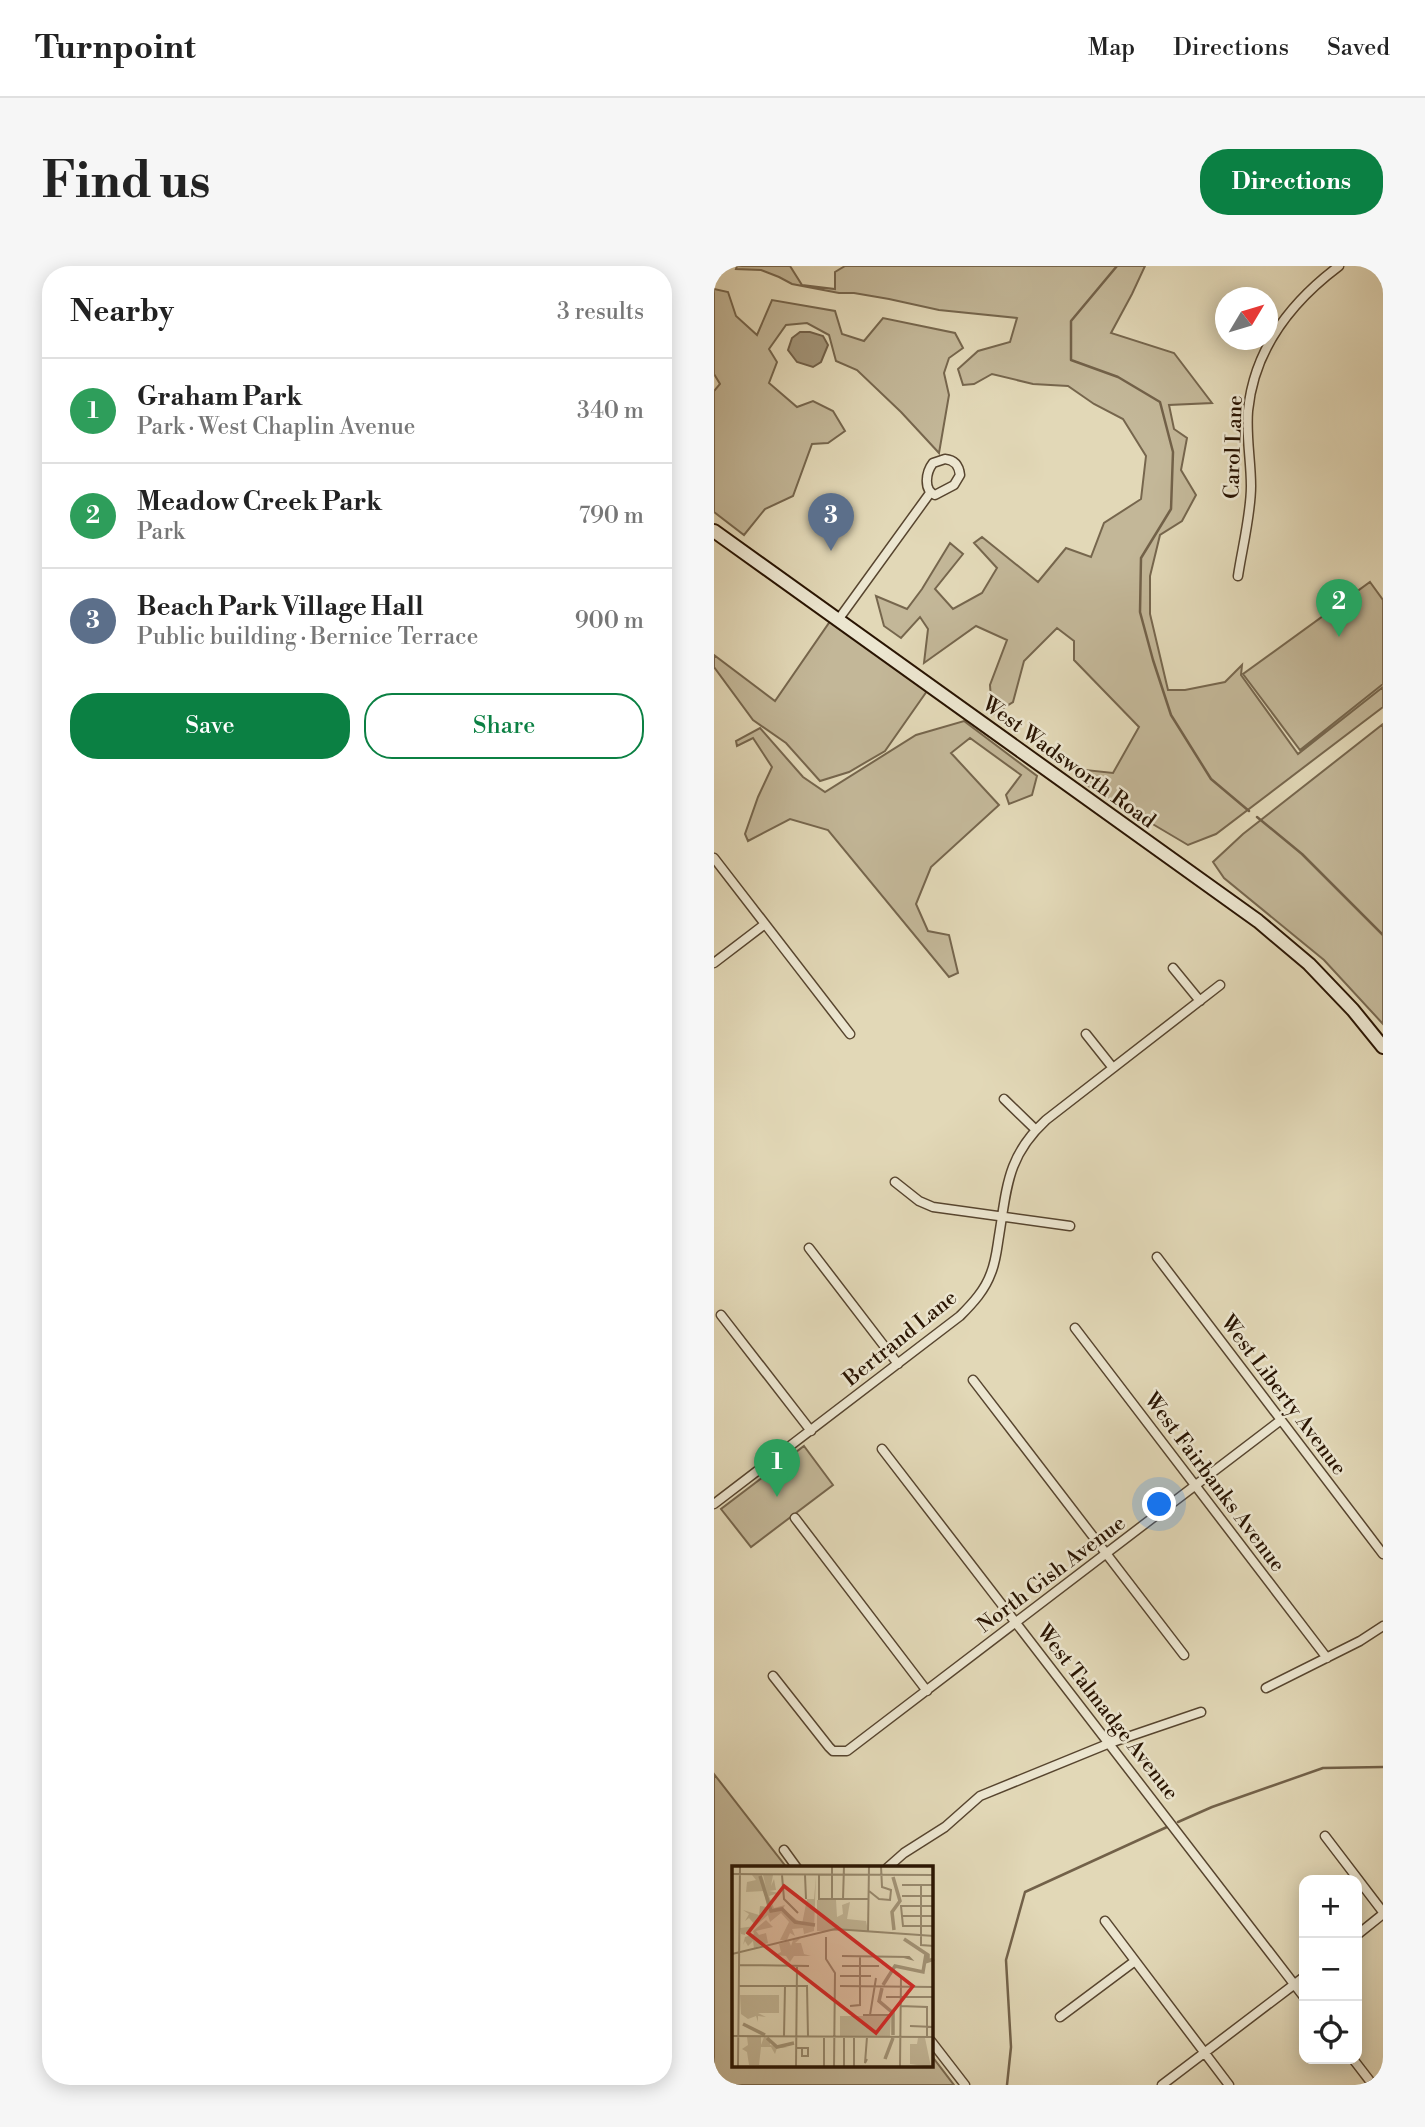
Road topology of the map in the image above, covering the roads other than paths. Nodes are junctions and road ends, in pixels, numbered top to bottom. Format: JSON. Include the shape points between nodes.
{"nodes":[{"id":1,"x":1339,"y":266,"type":"edge"},
{"id":2,"x":930,"y":493,"type":"junction"},
{"id":3,"x":714,"y":531,"type":"edge"},
{"id":4,"x":1237,"y":576,"type":"dead end"},
{"id":5,"x":838,"y":620,"type":"junction"},
{"id":6,"x":714,"y":858,"type":"edge"},
{"id":7,"x":765,"y":924,"type":"junction"},
{"id":8,"x":714,"y":963,"type":"edge"},
{"id":9,"x":1173,"y":968,"type":"dead end"},
{"id":10,"x":1220,"y":985,"type":"dead end"},
{"id":11,"x":1200,"y":1001,"type":"junction"},
{"id":12,"x":850,"y":1034,"type":"dead end"},
{"id":13,"x":1086,"y":1034,"type":"dead end"},
{"id":14,"x":1383,"y":1047,"type":"edge"},
{"id":15,"x":1113,"y":1068,"type":"junction"},
{"id":16,"x":1004,"y":1099,"type":"dead end"},
{"id":17,"x":1036,"y":1129,"type":"junction"},
{"id":18,"x":895,"y":1182,"type":"dead end"},
{"id":19,"x":1002,"y":1217,"type":"junction"},
{"id":20,"x":1070,"y":1226,"type":"dead end"},
{"id":21,"x":809,"y":1248,"type":"dead end"},
{"id":22,"x":1157,"y":1257,"type":"dead end"},
{"id":23,"x":721,"y":1315,"type":"dead end"},
{"id":24,"x":1075,"y":1328,"type":"dead end"},
{"id":25,"x":898,"y":1364,"type":"junction"},
{"id":26,"x":973,"y":1380,"type":"dead end"},
{"id":27,"x":1281,"y":1420,"type":"junction"},
{"id":28,"x":811,"y":1431,"type":"junction"},
{"id":29,"x":882,"y":1449,"type":"dead end"},
{"id":30,"x":1197,"y":1485,"type":"junction"},
{"id":31,"x":714,"y":1504,"type":"edge"},
{"id":32,"x":795,"y":1518,"type":"dead end"},
{"id":33,"x":1106,"y":1554,"type":"junction"},
{"id":34,"x":1383,"y":1554,"type":"edge"},
{"id":35,"x":1017,"y":1622,"type":"junction"},
{"id":36,"x":1383,"y":1626,"type":"edge"},
{"id":37,"x":1184,"y":1655,"type":"dead end"},
{"id":38,"x":1327,"y":1658,"type":"junction"},
{"id":39,"x":773,"y":1676,"type":"dead end"},
{"id":40,"x":1266,"y":1688,"type":"dead end"},
{"id":41,"x":927,"y":1691,"type":"junction"},
{"id":42,"x":1201,"y":1712,"type":"dead end"},
{"id":43,"x":1110,"y":1743,"type":"junction"},
{"id":44,"x":1325,"y":1836,"type":"dead end"},
{"id":45,"x":783,"y":1850,"type":"dead end"},
{"id":46,"x":795,"y":1866,"type":"edge"},
{"id":47,"x":889,"y":1866,"type":"edge"},
{"id":48,"x":1383,"y":1913,"type":"edge"},
{"id":49,"x":1105,"y":1921,"type":"dead end"},
{"id":50,"x":1362,"y":1931,"type":"edge"},
{"id":51,"x":1135,"y":1961,"type":"junction"},
{"id":52,"x":1299,"y":1980,"type":"edge"},
{"id":53,"x":1294,"y":1984,"type":"junction"},
{"id":54,"x":1299,"y":1990,"type":"edge"},
{"id":55,"x":1060,"y":2017,"type":"dead end"},
{"id":56,"x":933,"y":2044,"type":"edge"},
{"id":57,"x":1204,"y":2053,"type":"junction"},
{"id":58,"x":1357,"y":2064,"type":"edge"},
{"id":59,"x":965,"y":2085,"type":"edge"},
{"id":60,"x":1162,"y":2085,"type":"edge"},
{"id":61,"x":1229,"y":2085,"type":"edge"},
{"id":62,"x":1373,"y":2085,"type":"edge"}],
"edges":[{"from":1,"to":4,"type":"street","name":"Carol Lane","via":[[1290,311],[1257,371],[1248,412],[1251,489]]},
{"from":2,"to":2,"type":"street","via":[[954,485],[960,475],[956,464],[939,460],[929,467]]},
{"from":2,"to":5,"type":"street"},
{"from":3,"to":5,"type":"main road","name":"West Wadsworth Road"},
{"from":5,"to":14,"type":"main road","name":"West Wadsworth Road","via":[[1258,921],[1309,964]]},
{"from":6,"to":7,"type":"street"},
{"from":7,"to":8,"type":"street"},
{"from":7,"to":12,"type":"street"},
{"from":9,"to":11,"type":"street"},
{"from":10,"to":11,"type":"street","name":"Bertrand Lane"},
{"from":11,"to":15,"type":"street","name":"Bertrand Lane"},
{"from":13,"to":15,"type":"street"},
{"from":15,"to":17,"type":"street","name":"Bertrand Lane"},
{"from":16,"to":17,"type":"street"},
{"from":17,"to":19,"type":"street","name":"Bertrand Lane","via":[[1014,1163]]},
{"from":18,"to":19,"type":"street","via":[[933,1207]]},
{"from":19,"to":20,"type":"street"},
{"from":19,"to":25,"type":"street","name":"Bertrand Lane","via":[[992,1270],[977,1298]]},
{"from":21,"to":25,"type":"street"},
{"from":22,"to":27,"type":"street","name":"West Liberty Avenue"},
{"from":23,"to":28,"type":"street"},
{"from":24,"to":30,"type":"street","name":"West Fairbanks Avenue"},
{"from":25,"to":28,"type":"street","name":"Bertrand Lane"},
{"from":26,"to":33,"type":"street"},
{"from":27,"to":30,"type":"street","name":"North Gish Avenue"},
{"from":27,"to":34,"type":"street","name":"West Liberty Avenue"},
{"from":28,"to":31,"type":"street","name":"Bertrand Lane"},
{"from":29,"to":35,"type":"street","name":"West Talmadge Avenue"},
{"from":30,"to":33,"type":"street","name":"North Gish Avenue"},
{"from":30,"to":38,"type":"street","name":"West Fairbanks Avenue"},
{"from":32,"to":41,"type":"street"},
{"from":33,"to":35,"type":"street","name":"North Gish Avenue"},
{"from":33,"to":37,"type":"street"},
{"from":35,"to":41,"type":"street","name":"North Gish Avenue"},
{"from":35,"to":43,"type":"street","name":"West Talmadge Avenue"},
{"from":36,"to":38,"type":"street"},
{"from":38,"to":40,"type":"street"},
{"from":39,"to":41,"type":"street","name":"North Gish Avenue","via":[[828,1747],[841,1752]]},
{"from":42,"to":43,"type":"street"},
{"from":43,"to":47,"type":"street","via":[[980,1796]]},
{"from":43,"to":53,"type":"street","name":"West Talmadge Avenue"},
{"from":44,"to":48,"type":"street"},
{"from":45,"to":46,"type":"street"},
{"from":48,"to":50,"type":"street"},
{"from":49,"to":51,"type":"street"},
{"from":51,"to":55,"type":"street"},
{"from":51,"to":57,"type":"street"},
{"from":52,"to":53,"type":"street"},
{"from":53,"to":54,"type":"street","name":"West Talmadge Avenue"},
{"from":53,"to":57,"type":"street"},
{"from":56,"to":59,"type":"street"},
{"from":57,"to":60,"type":"street"},
{"from":57,"to":61,"type":"street"},
{"from":58,"to":62,"type":"street"}]}
